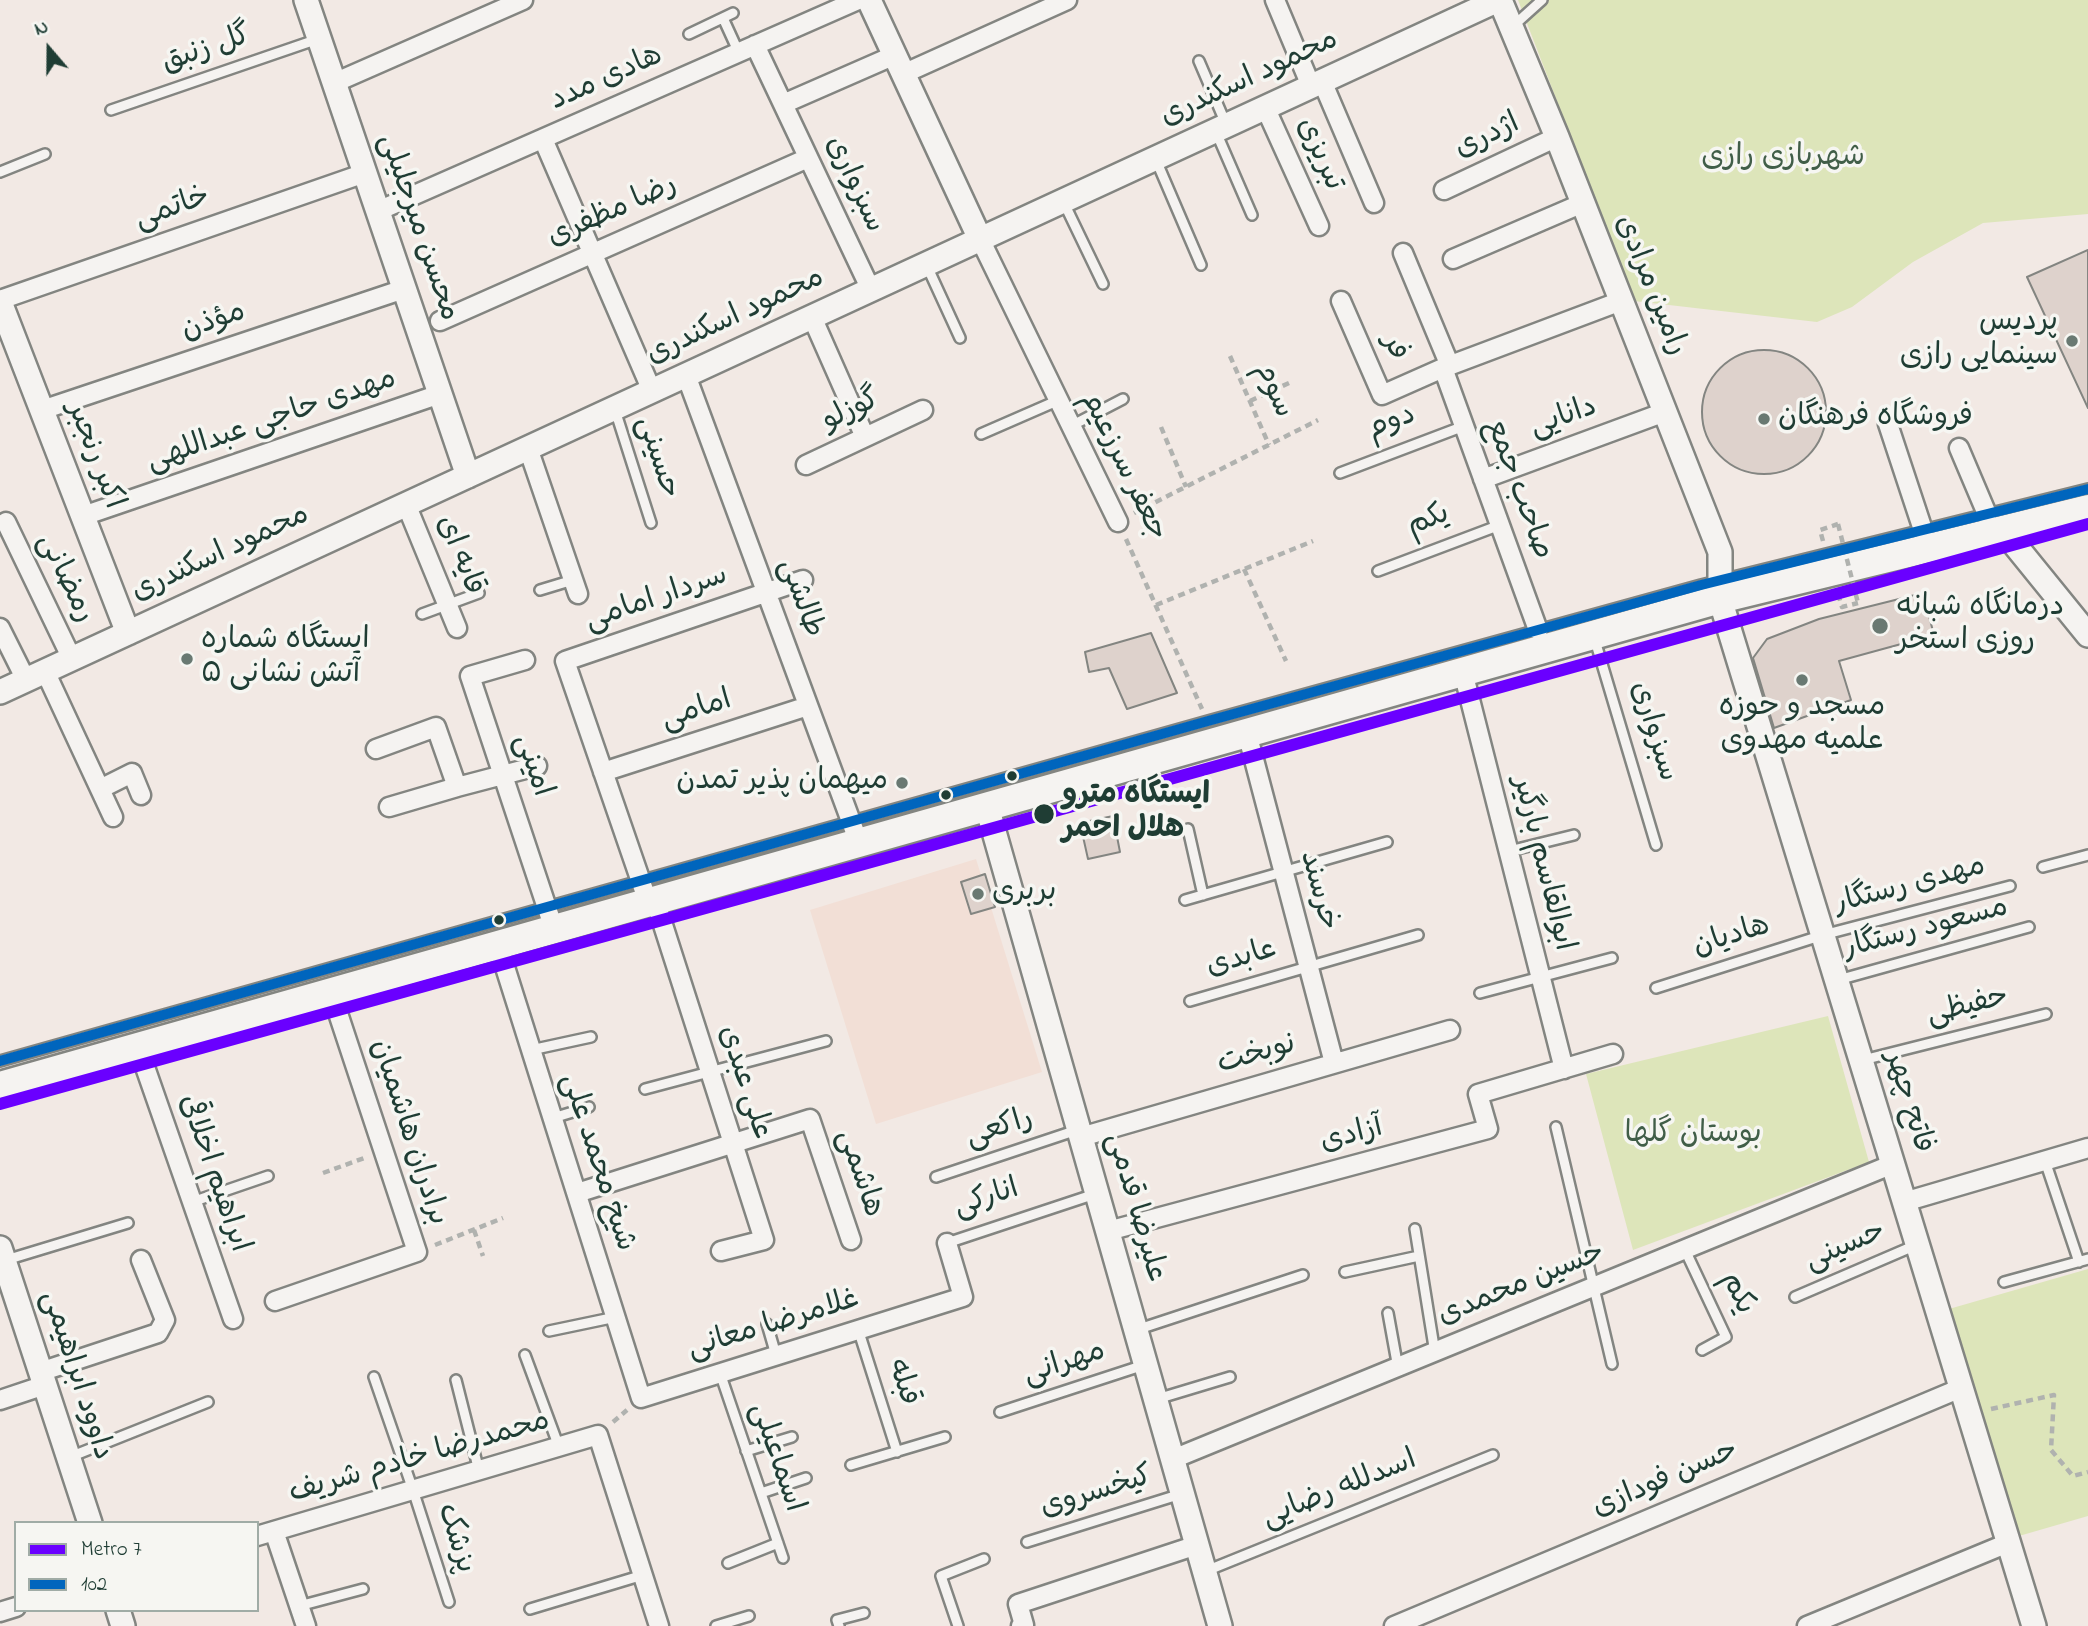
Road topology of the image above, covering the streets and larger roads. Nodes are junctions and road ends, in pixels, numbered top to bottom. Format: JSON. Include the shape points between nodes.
{"nodes":[{"id":1,"x":306,"y":0,"type":"edge"},
{"id":2,"x":523,"y":0,"type":"edge"},
{"id":3,"x":858,"y":0,"type":"edge"},
{"id":4,"x":869,"y":0,"type":"edge"},
{"id":5,"x":1067,"y":0,"type":"edge"},
{"id":6,"x":1275,"y":0,"type":"edge"},
{"id":7,"x":1499,"y":0,"type":"edge"},
{"id":8,"x":747,"y":49,"type":"junction"},
{"id":9,"x":899,"y":64,"type":"junction"},
{"id":10,"x":334,"y":83,"type":"junction"},
{"id":11,"x":1316,"y":84,"type":"junction"},
{"id":12,"x":783,"y":104,"type":"junction"},
{"id":13,"x":1265,"y":107,"type":"junction"},
{"id":14,"x":1557,"y":137,"type":"junction"},
{"id":15,"x":543,"y":139,"type":"junction"},
{"id":16,"x":808,"y":158,"type":"junction"},
{"id":17,"x":365,"y":173,"type":"junction"},
{"id":18,"x":1444,"y":190,"type":"dead end"},
{"id":19,"x":1374,"y":203,"type":"dead end"},
{"id":20,"x":1583,"y":203,"type":"junction"},
{"id":21,"x":378,"y":211,"type":"junction"},
{"id":22,"x":1319,"y":226,"type":"dead end"},
{"id":23,"x":980,"y":239,"type":"junction"},
{"id":24,"x":592,"y":252,"type":"junction"},
{"id":25,"x":1403,"y":253,"type":"dead end"},
{"id":26,"x":1454,"y":259,"type":"dead end"},
{"id":27,"x":404,"y":289,"type":"junction"},
{"id":28,"x":871,"y":290,"type":"junction"},
{"id":29,"x":1621,"y":300,"type":"junction"},
{"id":30,"x":0,"y":301,"type":"edge"},
{"id":31,"x":1342,"y":301,"type":"dead end"},
{"id":32,"x":812,"y":317,"type":"junction"},
{"id":33,"x":440,"y":320,"type":"dead end"},
{"id":34,"x":1447,"y":367,"type":"junction"},
{"id":35,"x":686,"y":375,"type":"junction"},
{"id":36,"x":652,"y":391,"type":"junction"},
{"id":37,"x":440,"y":394,"type":"junction"},
{"id":38,"x":41,"y":410,"type":"junction"},
{"id":39,"x":923,"y":410,"type":"dead end"},
{"id":40,"x":1665,"y":412,"type":"junction"},
{"id":41,"x":1888,"y":424,"type":"dead end"},
{"id":42,"x":865,"y":437,"type":"junction"},
{"id":43,"x":528,"y":448,"type":"junction"},
{"id":44,"x":1959,"y":448,"type":"dead end"},
{"id":45,"x":806,"y":465,"type":"dead end"},
{"id":46,"x":468,"y":476,"type":"junction"},
{"id":47,"x":1483,"y":479,"type":"junction"},
{"id":48,"x":407,"y":504,"type":"junction"},
{"id":49,"x":2088,"y":509,"type":"edge"},
{"id":50,"x":83,"y":516,"type":"junction"},
{"id":51,"x":6,"y":522,"type":"dead end"},
{"id":52,"x":1118,"y":522,"type":"road end"},
{"id":53,"x":1995,"y":522,"type":"junction"},
{"id":54,"x":1923,"y":530,"type":"road end"},
{"id":55,"x":803,"y":580,"type":"dead end"},
{"id":56,"x":576,"y":587,"type":"road end"},
{"id":57,"x":1720,"y":590,"type":"junction"},
{"id":58,"x":767,"y":593,"type":"junction"},
{"id":59,"x":0,"y":628,"type":"edge"},
{"id":60,"x":457,"y":628,"type":"dead end"},
{"id":61,"x":1538,"y":630,"type":"road end"},
{"id":62,"x":128,"y":633,"type":"junction"},
{"id":63,"x":2088,"y":635,"type":"edge"},
{"id":64,"x":72,"y":659,"type":"junction"},
{"id":65,"x":525,"y":660,"type":"dead end"},
{"id":66,"x":1463,"y":672,"type":"junction"},
{"id":67,"x":36,"y":676,"type":"junction"},
{"id":68,"x":0,"y":692,"type":"edge"},
{"id":69,"x":808,"y":706,"type":"junction"},
{"id":70,"x":1247,"y":733,"type":"junction"},
{"id":71,"x":376,"y":749,"type":"dead end"},
{"id":72,"x":537,"y":766,"type":"dead end"},
{"id":73,"x":603,"y":772,"type":"junction"},
{"id":74,"x":505,"y":775,"type":"junction"},
{"id":75,"x":457,"y":787,"type":"junction"},
{"id":76,"x":100,"y":789,"type":"junction"},
{"id":77,"x":141,"y":795,"type":"dead end"},
{"id":78,"x":389,"y":807,"type":"dead end"},
{"id":79,"x":987,"y":807,"type":"junction"},
{"id":80,"x":113,"y":817,"type":"dead end"},
{"id":81,"x":855,"y":832,"type":"junction"},
{"id":82,"x":648,"y":895,"type":"junction"},
{"id":83,"x":551,"y":918,"type":"junction"},
{"id":84,"x":498,"y":945,"type":"junction"},
{"id":85,"x":331,"y":992,"type":"junction"},
{"id":86,"x":1450,"y":1030,"type":"dead end"},
{"id":87,"x":138,"y":1047,"type":"junction"},
{"id":88,"x":1613,"y":1054,"type":"dead end"},
{"id":89,"x":1334,"y":1063,"type":"junction"},
{"id":90,"x":1564,"y":1069,"type":"junction"},
{"id":91,"x":0,"y":1086,"type":"edge"},
{"id":92,"x":1080,"y":1133,"type":"junction"},
{"id":93,"x":733,"y":1143,"type":"junction"},
{"id":94,"x":2088,"y":1148,"type":"edge"},
{"id":95,"x":1893,"y":1164,"type":"junction"},
{"id":96,"x":577,"y":1194,"type":"junction"},
{"id":97,"x":1904,"y":1202,"type":"junction"},
{"id":98,"x":1108,"y":1231,"type":"junction"},
{"id":99,"x":852,"y":1240,"type":"dead end"},
{"id":100,"x":947,"y":1243,"type":"road end"},
{"id":101,"x":721,"y":1251,"type":"dead end"},
{"id":102,"x":141,"y":1260,"type":"dead end"},
{"id":103,"x":3,"y":1263,"type":"edge"},
{"id":104,"x":275,"y":1301,"type":"dead end"},
{"id":105,"x":925,"y":1309,"type":"joint"},
{"id":106,"x":233,"y":1319,"type":"dead end"},
{"id":107,"x":43,"y":1379,"type":"junction"},
{"id":108,"x":1961,"y":1388,"type":"junction"},
{"id":109,"x":641,"y":1398,"type":"joint"},
{"id":110,"x":0,"y":1400,"type":"edge"},
{"id":111,"x":1173,"y":1459,"type":"junction"},
{"id":112,"x":89,"y":1521,"type":"edge"},
{"id":113,"x":266,"y":1533,"type":"edge"},
{"id":114,"x":2008,"y":1544,"type":"junction"},
{"id":115,"x":1197,"y":1545,"type":"junction"},
{"id":116,"x":306,"y":1626,"type":"edge"},
{"id":117,"x":659,"y":1626,"type":"edge"},
{"id":118,"x":1023,"y":1626,"type":"edge"},
{"id":119,"x":1220,"y":1626,"type":"edge"},
{"id":120,"x":1394,"y":1626,"type":"edge"},
{"id":121,"x":1807,"y":1626,"type":"edge"},
{"id":122,"x":2034,"y":1626,"type":"edge"}],
"edges":[{"from":1,"to":10,"type":"street","name":"محسن میرجلیلی"},
{"from":2,"to":10,"type":"street"},
{"from":3,"to":8,"type":"street","name":"هادی مدد"},
{"from":4,"to":9,"type":"street"},
{"from":5,"to":9,"type":"street"},
{"from":6,"to":11,"type":"street"},
{"from":7,"to":11,"type":"street","name":"محمود اسکندری"},
{"from":7,"to":14,"type":"street","name":"رامین مرادی"},
{"from":8,"to":12,"type":"street","name":"سبزواری"},
{"from":8,"to":15,"type":"street","name":"هادی مدد"},
{"from":9,"to":12,"type":"street"},
{"from":9,"to":23,"type":"street"},
{"from":10,"to":17,"type":"street","name":"محسن میرجلیلی"},
{"from":11,"to":13,"type":"street","name":"محمود اسکندری"},
{"from":11,"to":19,"type":"street"},
{"from":12,"to":16,"type":"street","name":"سبزواری"},
{"from":13,"to":22,"type":"street","name":"تبریزی"},
{"from":13,"to":23,"type":"street","name":"محمود اسکندری"},
{"from":14,"to":18,"type":"street","name":"اژدری"},
{"from":14,"to":20,"type":"street","name":"رامین مرادی"},
{"from":15,"to":21,"type":"street","name":"هادی مدد"},
{"from":15,"to":24,"type":"street"},
{"from":16,"to":24,"type":"street","name":"رضا مظفری"},
{"from":16,"to":28,"type":"street","name":"سبزواری"},
{"from":17,"to":21,"type":"street","name":"محسن میرجلیلی"},
{"from":17,"to":30,"type":"street","name":"خاتمی"},
{"from":20,"to":26,"type":"street"},
{"from":20,"to":29,"type":"street","name":"رامین مرادی"},
{"from":21,"to":27,"type":"street","name":"محسن میرجلیلی"},
{"from":23,"to":28,"type":"street","name":"محمود اسکندری"},
{"from":23,"to":52,"type":"street","name":"جعفر سرزعیم"},
{"from":24,"to":33,"type":"street","name":"رضا مظفری"},
{"from":24,"to":36,"type":"street"},
{"from":25,"to":34,"type":"street"},
{"from":27,"to":37,"type":"street","name":"محسن میرجلیلی"},
{"from":27,"to":38,"type":"street","name":"مؤذن"},
{"from":28,"to":32,"type":"street","name":"محمود اسکندری"},
{"from":29,"to":34,"type":"street"},
{"from":29,"to":40,"type":"street","name":"رامین مرادی"},
{"from":30,"to":38,"type":"street","name":"اکبر رنجبر"},
{"from":31,"to":34,"type":"street","name":"فر","via":[[1382,395]]},
{"from":32,"to":35,"type":"street","name":"محمود اسکندری"},
{"from":32,"to":42,"type":"street"},
{"from":34,"to":47,"type":"street","name":"صاحب جمع"},
{"from":35,"to":36,"type":"street","name":"محمود اسکندری"},
{"from":35,"to":58,"type":"street","name":"طالشی"},
{"from":36,"to":43,"type":"street","name":"محمود اسکندری"},
{"from":37,"to":46,"type":"street","name":"محسن میرجلیلی"},
{"from":37,"to":50,"type":"street","name":"مهدی حاجی عبداللهی"},
{"from":38,"to":50,"type":"street","name":"اکبر رنجبر"},
{"from":39,"to":42,"type":"street","name":"گوزلو"},
{"from":40,"to":47,"type":"street","name":"دانایی"},
{"from":40,"to":57,"type":"street","name":"رامین مرادی","via":[[1720,552]]},
{"from":41,"to":54,"type":"street"},
{"from":42,"to":45,"type":"street","name":"گوزلو"},
{"from":43,"to":46,"type":"street","name":"محمود اسکندری"},
{"from":43,"to":56,"type":"street"},
{"from":44,"to":53,"type":"street"},
{"from":46,"to":48,"type":"street","name":"محمود اسکندری"},
{"from":47,"to":61,"type":"street","name":"صاحب جمع"},
{"from":48,"to":60,"type":"street","name":"قایه ای"},
{"from":48,"to":62,"type":"street","name":"محمود اسکندری"},
{"from":49,"to":53,"type":"main road"},
{"from":50,"to":62,"type":"street","name":"اکبر رنجبر"},
{"from":51,"to":64,"type":"street","name":"رمضانی"},
{"from":53,"to":57,"type":"main road"},
{"from":53,"to":63,"type":"street"},
{"from":55,"to":58,"type":"street","name":"سردار امامی"},
{"from":57,"to":66,"type":"main road","via":[[1594,635]]},
{"from":57,"to":95,"type":"street","name":"فاتح چهر"},
{"from":58,"to":69,"type":"street","name":"طالشی"},
{"from":58,"to":73,"type":"street","name":"سردار امامی","via":[[565,661]]},
{"from":59,"to":67,"type":"street"},
{"from":62,"to":64,"type":"street","name":"محمود اسکندری"},
{"from":64,"to":67,"type":"street","name":"محمود اسکندری"},
{"from":65,"to":74,"type":"street","name":"امینی","via":[[470,676]]},
{"from":66,"to":70,"type":"main road"},
{"from":66,"to":90,"type":"street","name":"ابوالقاسم بارگیر"},
{"from":67,"to":68,"type":"street","name":"محمود اسکندری"},
{"from":67,"to":76,"type":"street"},
{"from":69,"to":73,"type":"street","name":"امامی"},
{"from":69,"to":81,"type":"street","name":"طالشی"},
{"from":70,"to":79,"type":"main road"},
{"from":70,"to":89,"type":"street","name":"خرسند"},
{"from":71,"to":75,"type":"street","via":[[436,727]]},
{"from":72,"to":74,"type":"street"},
{"from":73,"to":82,"type":"street"},
{"from":74,"to":75,"type":"street"},
{"from":74,"to":83,"type":"street","name":"امینی"},
{"from":75,"to":78,"type":"street"},
{"from":76,"to":77,"type":"street","via":[[132,773]]},
{"from":76,"to":80,"type":"street"},
{"from":79,"to":81,"type":"main road"},
{"from":79,"to":92,"type":"street","name":"علیرضا قدمی"},
{"from":81,"to":82,"type":"main road"},
{"from":82,"to":83,"type":"main road"},
{"from":82,"to":93,"type":"street","name":"علی عبدی"},
{"from":83,"to":84,"type":"main road"},
{"from":84,"to":85,"type":"main road"},
{"from":84,"to":96,"type":"street","name":"شیخ محمد علی"},
{"from":85,"to":87,"type":"main road"},
{"from":85,"to":104,"type":"street","name":"برادران هاشمیان","via":[[417,1252]]},
{"from":86,"to":89,"type":"street","name":"نوبخت"},
{"from":87,"to":91,"type":"main road"},
{"from":87,"to":106,"type":"street","name":"ابراهیم اخلاقی"},
{"from":88,"to":90,"type":"street"},
{"from":89,"to":92,"type":"street","name":"نوبخت"},
{"from":90,"to":98,"type":"street","name":"آزادی","via":[[1478,1094],[1488,1129]]},
{"from":92,"to":98,"type":"street","name":"علیرضا قدمی"},
{"from":93,"to":96,"type":"street","name":"هاشمی"},
{"from":93,"to":99,"type":"street","name":"هاشمی","via":[[810,1119]]},
{"from":93,"to":101,"type":"street","name":"علی عبدی","via":[[764,1240]]},
{"from":94,"to":97,"type":"street"},
{"from":95,"to":97,"type":"street","name":"فاتح چهر"},
{"from":95,"to":111,"type":"street","name":"حسین محمدی"},
{"from":96,"to":109,"type":"street","name":"شیخ محمد علی"},
{"from":97,"to":108,"type":"street","name":"فاتح چهر"},
{"from":98,"to":111,"type":"street","name":"علیرضا قدمی"},
{"from":100,"to":105,"type":"street","name":"انارکی","via":[[963,1297]]},
{"from":102,"to":107,"type":"street","via":[[165,1320],[158,1333]]},
{"from":103,"to":107,"type":"street","name":"داوود ابراهیمی"},
{"from":105,"to":109,"type":"street","name":"غلامرضا معانی"},
{"from":107,"to":110,"type":"street"},
{"from":107,"to":112,"type":"street","name":"داوود ابراهیمی"},
{"from":108,"to":114,"type":"street","name":"فاتح چهر"},
{"from":108,"to":120,"type":"street","name":"حسن فودازی"},
{"from":111,"to":115,"type":"street","name":"علیرضا قدمی"},
{"from":113,"to":116,"type":"street"},
{"from":113,"to":117,"type":"street","name":"محمدرضا خادم شریف","via":[[598,1436]]},
{"from":114,"to":121,"type":"street"},
{"from":114,"to":122,"type":"street","name":"فاتح چهر"},
{"from":115,"to":118,"type":"street","via":[[1018,1604]]},
{"from":115,"to":119,"type":"street","name":"علیرضا قدمی"}]}
